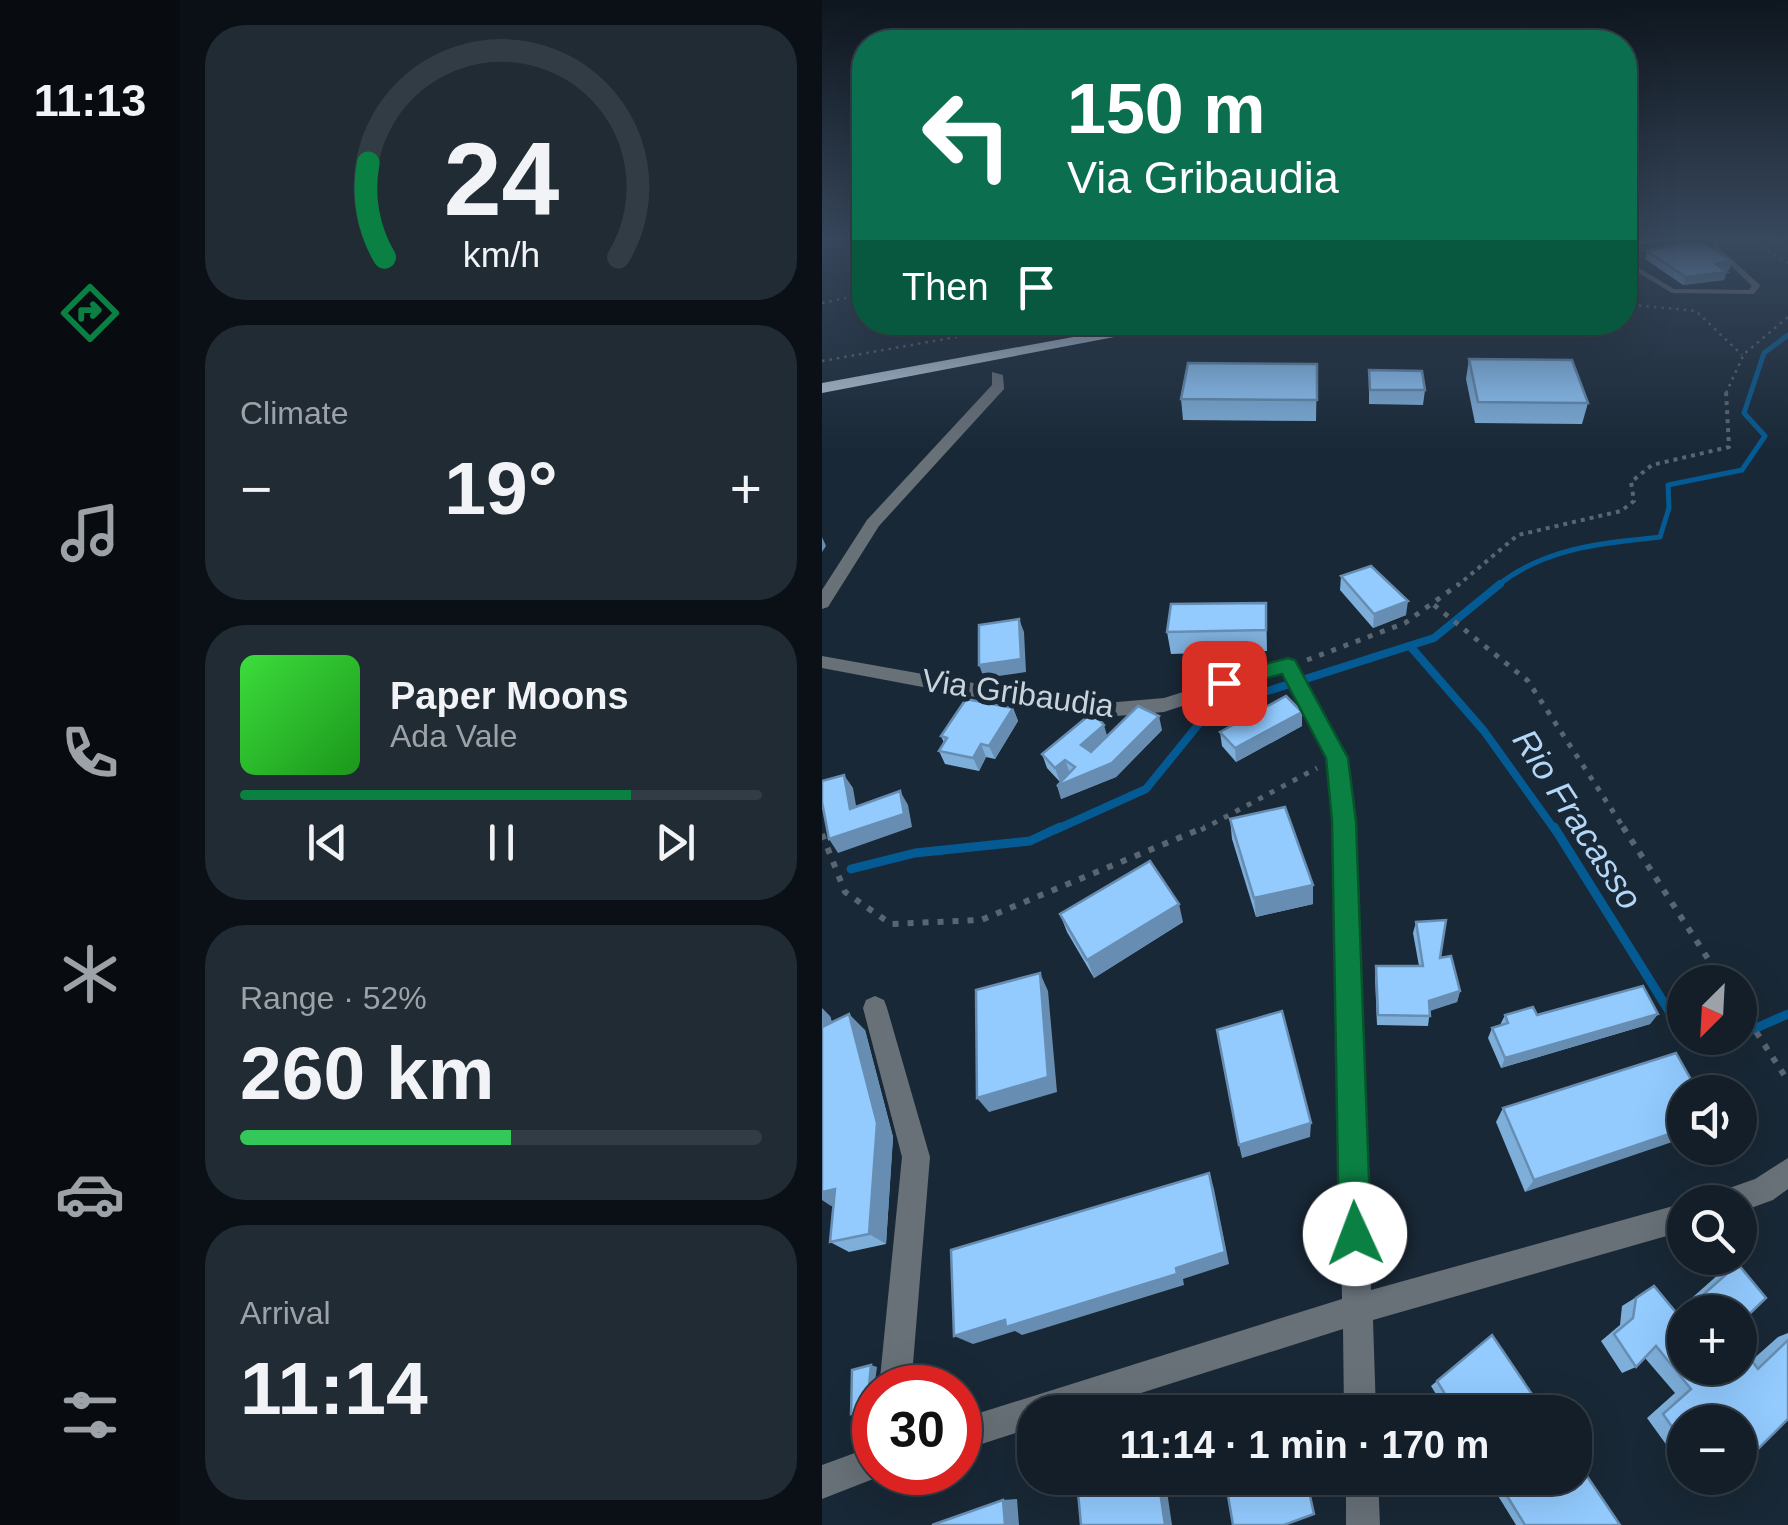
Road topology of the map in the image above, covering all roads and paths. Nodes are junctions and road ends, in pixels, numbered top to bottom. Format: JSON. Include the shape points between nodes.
{"nodes":[{"id":1,"x":1687,"y":310,"type":"edge"},
{"id":2,"x":1788,"y":316,"type":"edge"},
{"id":3,"x":967,"y":335,"type":"edge"},
{"id":4,"x":1067,"y":335,"type":"edge"},
{"id":5,"x":1114,"y":335,"type":"edge"},
{"id":6,"x":1742,"y":355,"type":"junction"},
{"id":7,"x":822,"y":361,"type":"edge"},
{"id":8,"x":997,"y":375,"type":"dead end"},
{"id":9,"x":822,"y":379,"type":"edge"},
{"id":10,"x":822,"y":388,"type":"edge"},
{"id":11,"x":822,"y":603,"type":"edge"},
{"id":12,"x":1434,"y":606,"type":"junction"},
{"id":13,"x":822,"y":662,"type":"edge"},
{"id":14,"x":1294,"y":676,"type":"junction"},
{"id":15,"x":1337,"y":758,"type":"junction"},
{"id":16,"x":822,"y":834,"type":"edge"},
{"id":17,"x":1713,"y":965,"type":"edge"},
{"id":18,"x":875,"y":1008,"type":"dead end"},
{"id":19,"x":1757,"y":1035,"type":"edge"},
{"id":20,"x":1788,"y":1081,"type":"edge"},
{"id":21,"x":1788,"y":1172,"type":"edge"},
{"id":22,"x":1757,"y":1192,"type":"edge"},
{"id":23,"x":1667,"y":1222,"type":"edge"},
{"id":24,"x":1357,"y":1310,"type":"junction"},
{"id":25,"x":897,"y":1365,"type":"edge"},
{"id":26,"x":1360,"y":1395,"type":"edge"},
{"id":27,"x":982,"y":1428,"type":"edge"},
{"id":28,"x":852,"y":1470,"type":"edge"},
{"id":29,"x":822,"y":1482,"type":"edge"},
{"id":30,"x":1362,"y":1495,"type":"edge"},
{"id":31,"x":1363,"y":1525,"type":"edge"}],
"edges":[{"from":1,"to":6,"type":"path"},
{"from":2,"to":6,"type":"path"},
{"from":3,"to":7,"type":"path"},
{"from":4,"to":9,"type":"highway"},
{"from":5,"to":10,"type":"highway"},
{"from":6,"to":12,"type":"path","via":[[1725,408],[1729,447],[1640,470],[1631,482],[1634,501],[1607,520],[1521,533]]},
{"from":8,"to":11,"type":"street","via":[[999,386],[873,522]]},
{"from":12,"to":14,"type":"path"},
{"from":12,"to":17,"type":"path","via":[[1528,682]]},
{"from":13,"to":14,"type":"street","name":"Via Gribaudia","via":[[1117,709]]},
{"from":14,"to":15,"type":"street"},
{"from":15,"to":16,"type":"path","via":[[1195,833],[981,920],[891,924],[845,892]]},
{"from":15,"to":24,"type":"street"},
{"from":18,"to":25,"type":"street","via":[[916,1158]]},
{"from":19,"to":20,"type":"path"},
{"from":21,"to":22,"type":"street"},
{"from":23,"to":24,"type":"street"},
{"from":24,"to":26,"type":"street"},
{"from":24,"to":27,"type":"street"},
{"from":28,"to":29,"type":"street"},
{"from":30,"to":31,"type":"street"}]}
